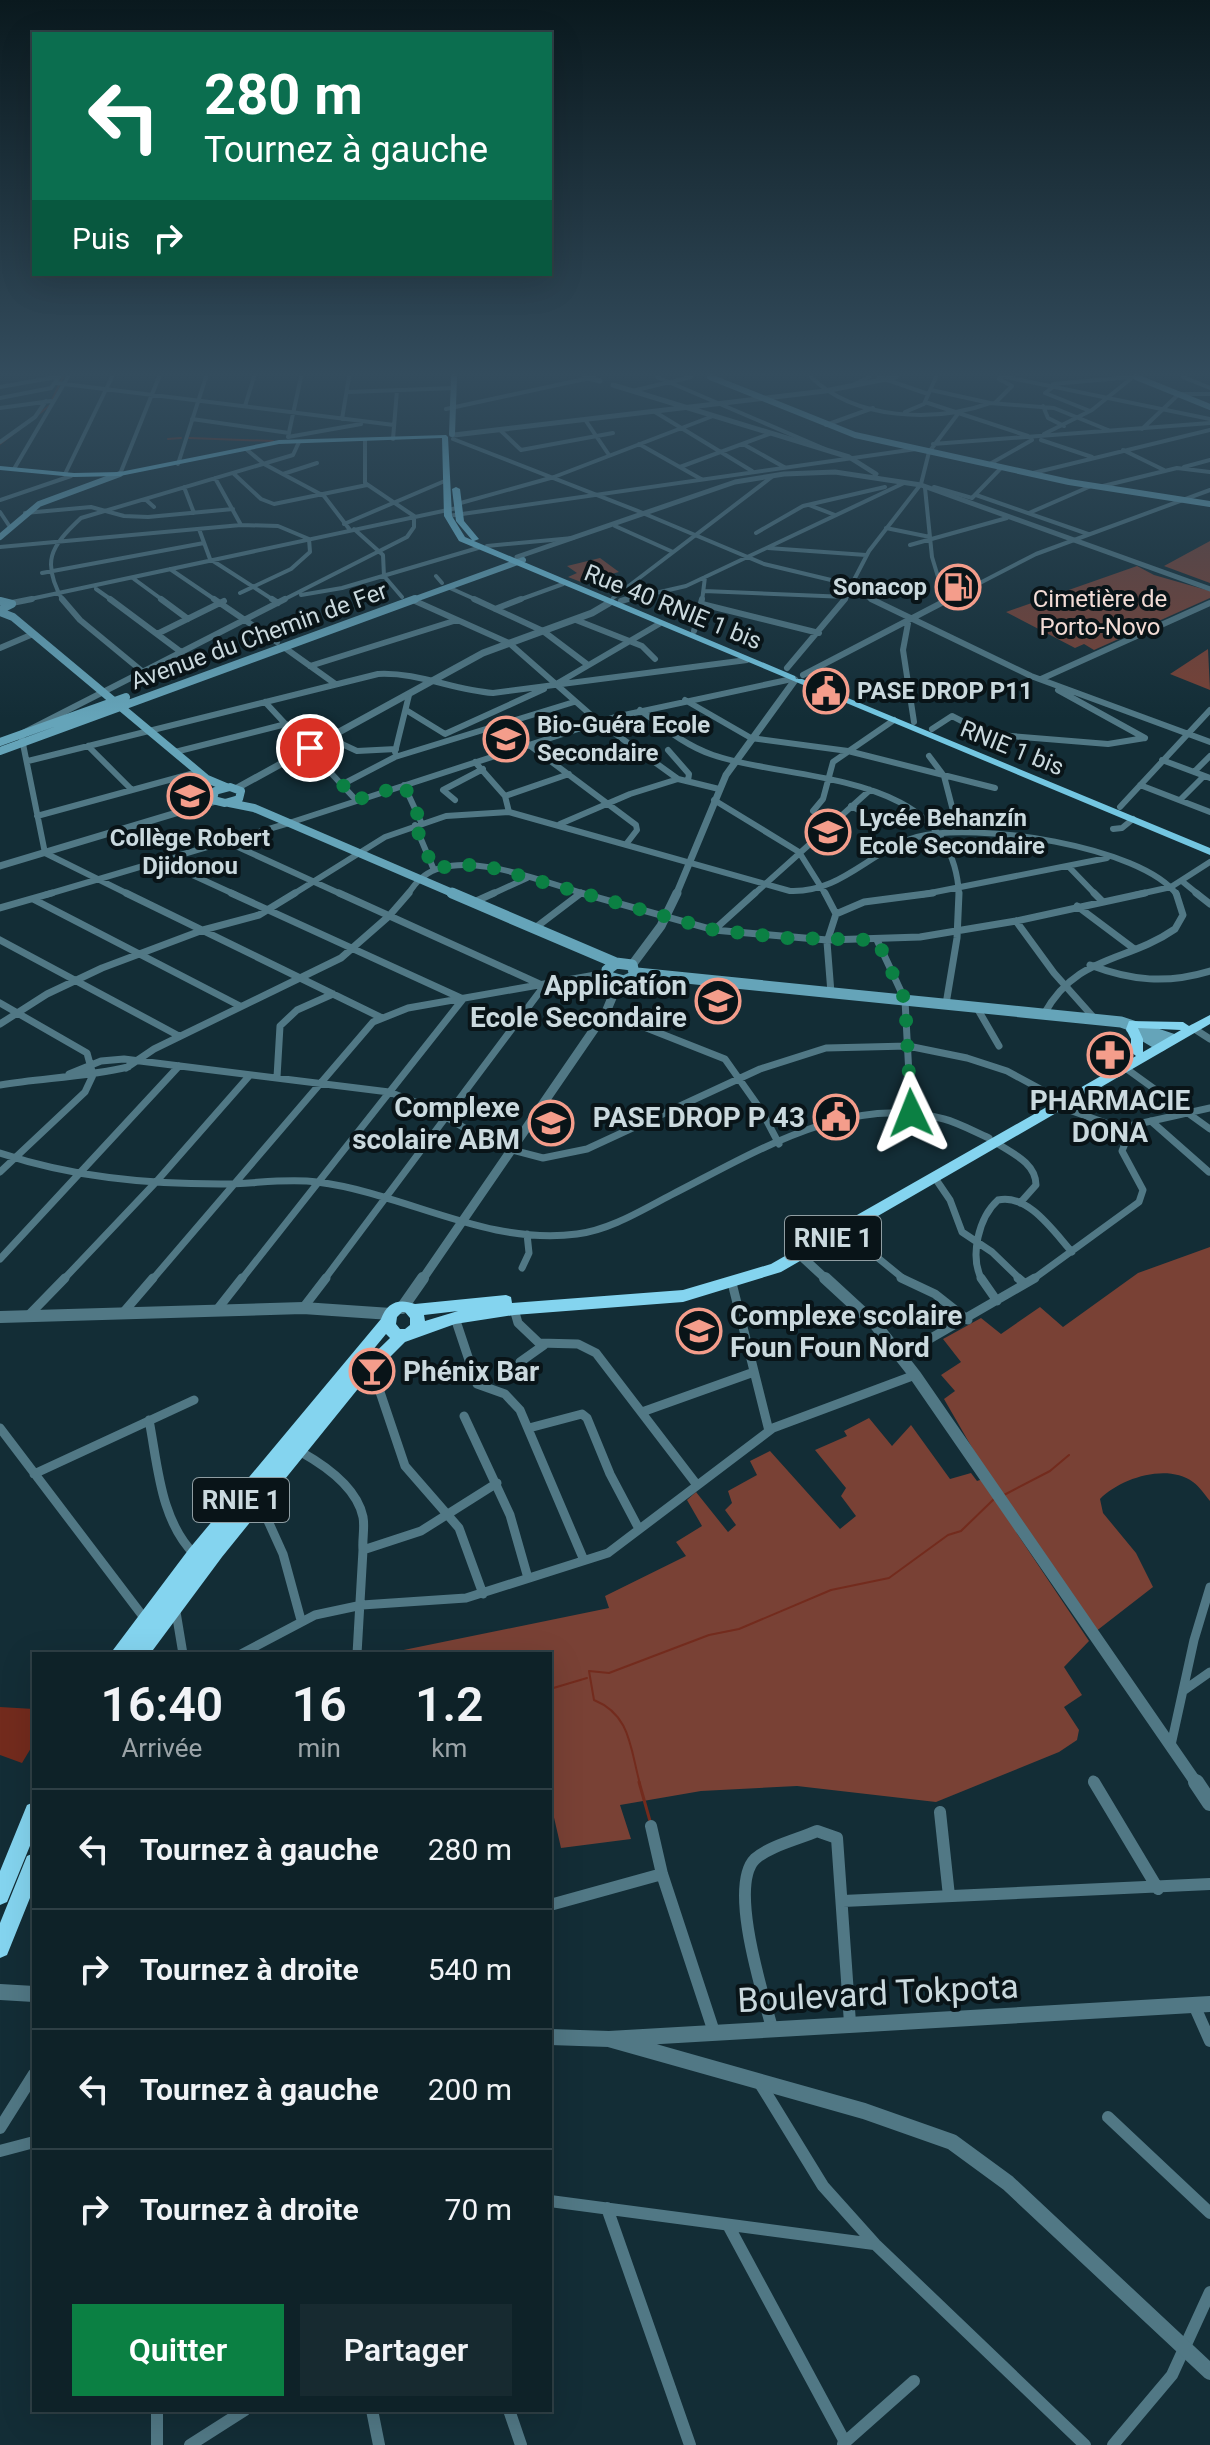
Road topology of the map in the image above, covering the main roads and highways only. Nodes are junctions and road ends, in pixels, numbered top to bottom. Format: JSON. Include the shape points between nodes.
{"nodes":[{"id":1,"x":70,"y":491,"type":"edge"},
{"id":2,"x":449,"y":491,"type":"edge"},
{"id":3,"x":452,"y":491,"type":"edge"},
{"id":4,"x":1120,"y":491,"type":"edge"},
{"id":5,"x":1210,"y":504,"type":"edge"},
{"id":6,"x":453,"y":510,"type":"junction"},
{"id":7,"x":0,"y":537,"type":"edge"},
{"id":8,"x":482,"y":547,"type":"junction"},
{"id":9,"x":523,"y":558,"type":"junction"},
{"id":10,"x":506,"y":560,"type":"junction"},
{"id":11,"x":442,"y":582,"type":"junction"},
{"id":12,"x":6,"y":601,"type":"edge"},
{"id":13,"x":614,"y":601,"type":"junction"},
{"id":14,"x":0,"y":611,"type":"edge"},
{"id":15,"x":13,"y":617,"type":"junction"},
{"id":16,"x":281,"y":645,"type":"junction"},
{"id":17,"x":796,"y":676,"type":"junction"},
{"id":18,"x":117,"y":704,"type":"junction"},
{"id":19,"x":1,"y":749,"type":"edge"},
{"id":20,"x":207,"y":779,"type":"junction"},
{"id":21,"x":226,"y":787,"type":"junction"},
{"id":22,"x":239,"y":792,"type":"junction"},
{"id":23,"x":214,"y":797,"type":"junction"},
{"id":24,"x":229,"y":803,"type":"junction"},
{"id":25,"x":254,"y":808,"type":"junction"},
{"id":26,"x":1210,"y":844,"type":"edge"},
{"id":27,"x":1210,"y":852,"type":"edge"},
{"id":28,"x":616,"y":963,"type":"junction"},
{"id":29,"x":634,"y":969,"type":"junction"},
{"id":30,"x":1210,"y":1012,"type":"edge"},
{"id":31,"x":1210,"y":1019,"type":"edge"},
{"id":32,"x":1129,"y":1025,"type":"junction"},
{"id":33,"x":1188,"y":1027,"type":"junction"},
{"id":34,"x":1162,"y":1040,"type":"junction"},
{"id":35,"x":1137,"y":1052,"type":"junction"},
{"id":36,"x":1058,"y":1102,"type":"junction"},
{"id":37,"x":992,"y":1140,"type":"junction"},
{"id":38,"x":398,"y":1314,"type":"junction"},
{"id":39,"x":408,"y":1333,"type":"junction"},
{"id":40,"x":120,"y":1652,"type":"edge"},
{"id":41,"x":140,"y":1652,"type":"edge"},
{"id":42,"x":32,"y":1817,"type":"edge"},
{"id":43,"x":32,"y":1868,"type":"edge"},
{"id":44,"x":0,"y":1895,"type":"edge"},
{"id":45,"x":0,"y":1948,"type":"edge"}],
"edges":[{"from":1,"to":7,"type":"main road","via":[[25,513]]},
{"from":2,"to":6,"type":"main road"},
{"from":3,"to":6,"type":"main road"},
{"from":4,"to":5,"type":"main road"},
{"from":6,"to":8,"type":"main road","name":"Rue 40 RNIE 1 bis","via":[[457,534]]},
{"from":8,"to":9,"type":"main road","name":"Rue 40 RNIE 1 bis"},
{"from":8,"to":10,"type":"main road","name":"Rue 40 RNIE 1 bis"},
{"from":9,"to":10,"type":"main road","name":"Rue 40 RNIE 1 bis"},
{"from":9,"to":11,"type":"main road","name":"Avenue du Chemin de Fer"},
{"from":9,"to":13,"type":"main road","name":"Rue 40 RNIE 1 bis"},
{"from":9,"to":13,"type":"main road","name":"Rue 40 RNIE 1 bis","via":[[563,584]]},
{"from":10,"to":11,"type":"main road","name":"Avenue du Chemin de Fer"},
{"from":11,"to":16,"type":"main road","name":"Avenue du Chemin de Fer"},
{"from":11,"to":16,"type":"main road","name":"Avenue du Chemin de Fer","via":[[415,601]]},
{"from":12,"to":14,"type":"main road"},
{"from":12,"to":15,"type":"main road"},
{"from":13,"to":17,"type":"main road","name":"Rue 40 RNIE 1 bis"},
{"from":13,"to":17,"type":"main road","name":"Rue 40 RNIE 1 bis","via":[[659,624]]},
{"from":14,"to":15,"type":"main road"},
{"from":15,"to":18,"type":"main road"},
{"from":16,"to":18,"type":"main road","name":"Avenue du Chemin de Fer"},
{"from":17,"to":26,"type":"main road","name":"Rue 40 RNIE 1 bis"},
{"from":17,"to":27,"type":"main road","name":"RNIE 1 bis"},
{"from":18,"to":19,"type":"main road","name":"Avenue du Chemin de Fer"},
{"from":18,"to":20,"type":"main road"},
{"from":20,"to":21,"type":"main road"},
{"from":20,"to":23,"type":"main road"},
{"from":21,"to":22,"type":"main road"},
{"from":21,"to":23,"type":"main road"},
{"from":22,"to":24,"type":"main road"},
{"from":22,"to":25,"type":"main road"},
{"from":23,"to":24,"type":"main road"},
{"from":24,"to":25,"type":"main road"},
{"from":25,"to":28,"type":"main road"},
{"from":28,"to":29,"type":"main road"},
{"from":28,"to":29,"type":"main road","via":[[607,973],[619,981],[629,980]]},
{"from":29,"to":32,"type":"main road"},
{"from":30,"to":33,"type":"highway","number":"RNIE 1"},
{"from":31,"to":33,"type":"highway","number":"RNIE 1"},
{"from":32,"to":33,"type":"highway"},
{"from":32,"to":34,"type":"main road"},
{"from":32,"to":35,"type":"highway"},
{"from":33,"to":34,"type":"highway","number":"RNIE 1"},
{"from":34,"to":35,"type":"highway","number":"RNIE 1"},
{"from":34,"to":36,"type":"highway","number":"RNIE 1"},
{"from":35,"to":36,"type":"highway","number":"RNIE 1"},
{"from":36,"to":37,"type":"highway","number":"RNIE 1"},
{"from":37,"to":38,"type":"highway","number":"RNIE 1","via":[[796,1250],[725,1279],[647,1293]]},
{"from":37,"to":39,"type":"highway","number":"RNIE 1","via":[[801,1256],[732,1283],[664,1299],[455,1318]]},
{"from":38,"to":39,"type":"highway","via":[[389,1330]]},
{"from":38,"to":39,"type":"highway","via":[[419,1319]]},
{"from":38,"to":40,"type":"highway","number":"RNIE 1"},
{"from":39,"to":41,"type":"highway","number":"RNIE 1","via":[[365,1370]]},
{"from":42,"to":44,"type":"highway"},
{"from":43,"to":45,"type":"highway"}]}
